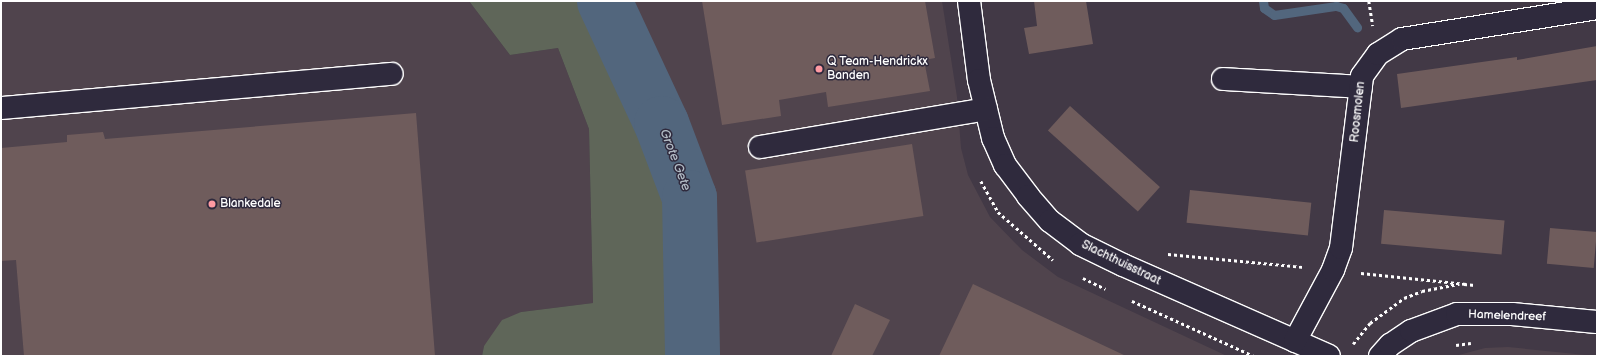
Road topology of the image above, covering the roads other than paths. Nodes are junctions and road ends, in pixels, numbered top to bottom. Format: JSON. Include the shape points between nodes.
{"nodes":[{"id":1,"x":969,"y":1,"type":"edge"},
{"id":2,"x":1597,"y":8,"type":"edge"},
{"id":3,"x":392,"y":74,"type":"dead end"},
{"id":4,"x":1223,"y":79,"type":"dead end"},
{"id":5,"x":1361,"y":87,"type":"junction"},
{"id":6,"x":1,"y":108,"type":"edge"},
{"id":7,"x":986,"y":109,"type":"junction"},
{"id":8,"x":760,"y":147,"type":"dead end"},
{"id":9,"x":1597,"y":322,"type":"edge"},
{"id":10,"x":1295,"y":341,"type":"junction"},
{"id":11,"x":1329,"y":356,"type":"edge"},
{"id":12,"x":1380,"y":356,"type":"edge"}],
"edges":[{"from":1,"to":7,"type":"street","name":"Slachthuisstraat","via":[[979,80]]},
{"from":2,"to":5,"type":"street","name":"Roosmolen","via":[[1402,39],[1378,54],[1362,76]]},
{"from":3,"to":6,"type":"street"},
{"from":4,"to":5,"type":"street"},
{"from":5,"to":10,"type":"street","name":"Roosmolen","via":[[1345,231],[1333,270]]},
{"from":7,"to":8,"type":"street"},
{"from":7,"to":10,"type":"street","name":"Slachthuisstraat","via":[[993,138],[1005,165],[1050,221],[1080,244]]},
{"from":9,"to":12,"type":"street","name":"Hamelendreef","via":[[1512,314],[1457,314],[1411,331],[1390,345]]},
{"from":10,"to":11,"type":"street","name":"Slachthuisstraat"}]}
